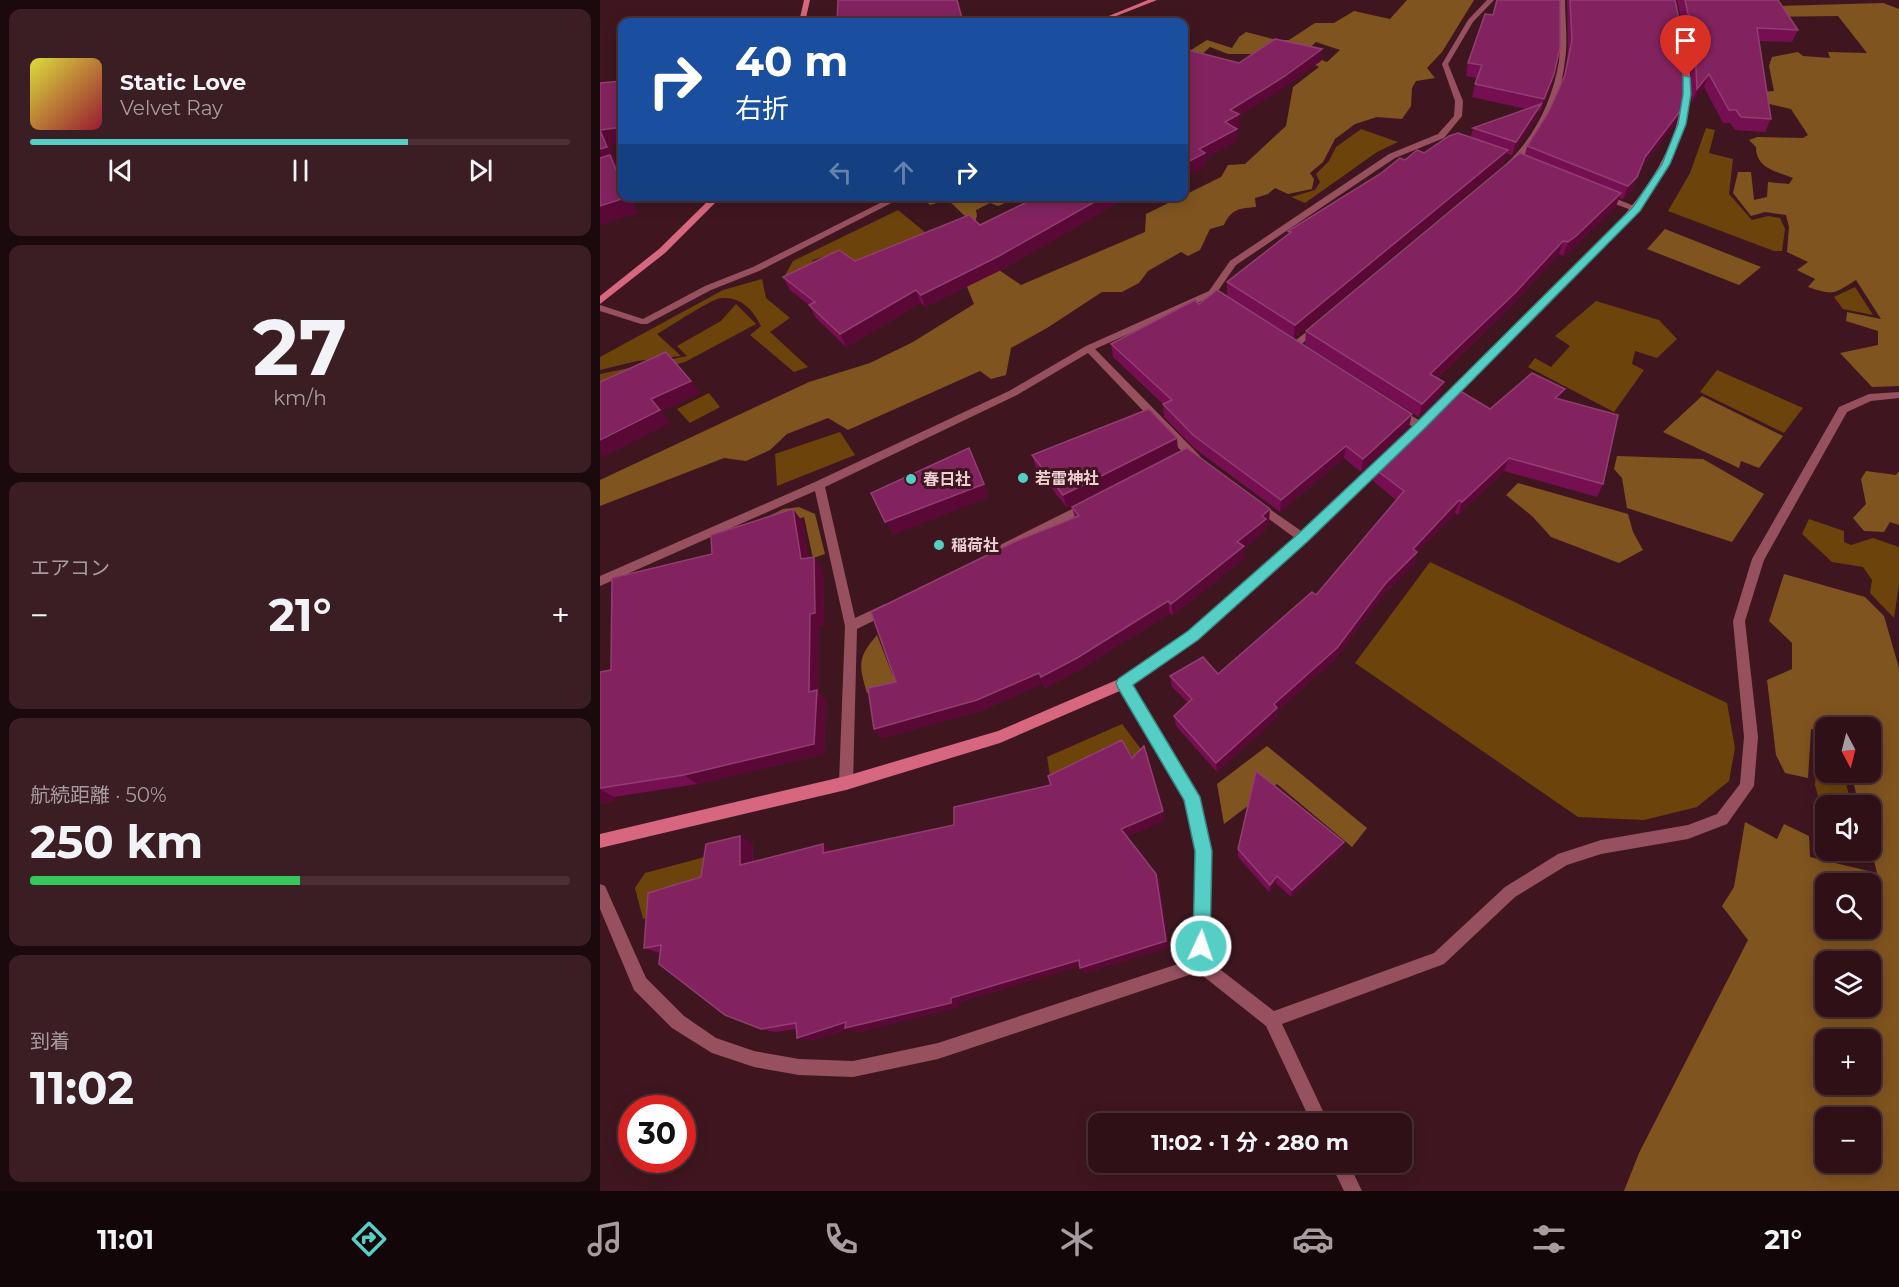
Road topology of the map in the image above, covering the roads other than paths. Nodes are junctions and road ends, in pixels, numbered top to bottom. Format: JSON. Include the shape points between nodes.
{"nodes":[{"id":1,"x":807,"y":0,"type":"edge"},
{"id":2,"x":1154,"y":0,"type":"edge"},
{"id":3,"x":1491,"y":0,"type":"edge"},
{"id":4,"x":1562,"y":0,"type":"edge"},
{"id":5,"x":803,"y":18,"type":"edge"},
{"id":6,"x":1107,"y":18,"type":"edge"},
{"id":7,"x":1678,"y":30,"type":"edge"},
{"id":8,"x":1441,"y":136,"type":"junction"},
{"id":9,"x":1451,"y":139,"type":"edge"},
{"id":10,"x":1504,"y":158,"type":"edge"},
{"id":11,"x":1515,"y":161,"type":"junction"},
{"id":12,"x":1526,"y":166,"type":"edge"},
{"id":13,"x":618,"y":167,"type":"edge"},
{"id":14,"x":1506,"y":169,"type":"edge"},
{"id":15,"x":600,"y":172,"type":"edge"},
{"id":16,"x":1592,"y":192,"type":"edge"},
{"id":17,"x":713,"y":201,"type":"edge"},
{"id":18,"x":891,"y":201,"type":"edge"},
{"id":19,"x":1636,"y":209,"type":"junction"},
{"id":20,"x":600,"y":301,"type":"edge"},
{"id":21,"x":600,"y":308,"type":"edge"},
{"id":22,"x":1323,"y":322,"type":"edge"},
{"id":23,"x":1089,"y":348,"type":"junction"},
{"id":24,"x":1305,"y":352,"type":"edge"},
{"id":25,"x":1899,"y":394,"type":"edge"},
{"id":26,"x":1391,"y":408,"type":"edge"},
{"id":27,"x":1420,"y":426,"type":"junction"},
{"id":28,"x":1412,"y":434,"type":"edge"},
{"id":29,"x":1395,"y":450,"type":"edge"},
{"id":30,"x":1208,"y":467,"type":"edge"},
{"id":31,"x":819,"y":485,"type":"junction"},
{"id":32,"x":1246,"y":496,"type":"edge"},
{"id":33,"x":1094,"y":502,"type":"edge"},
{"id":34,"x":1303,"y":538,"type":"junction"},
{"id":35,"x":988,"y":556,"type":"edge"},
{"id":36,"x":600,"y":581,"type":"edge"},
{"id":37,"x":893,"y":604,"type":"edge"},
{"id":38,"x":851,"y":626,"type":"junction"},
{"id":39,"x":1124,"y":683,"type":"junction"},
{"id":40,"x":846,"y":783,"type":"junction"},
{"id":41,"x":600,"y":841,"type":"edge"},
{"id":42,"x":600,"y":891,"type":"edge"},
{"id":43,"x":1200,"y":964,"type":"junction"},
{"id":44,"x":1272,"y":1020,"type":"junction"},
{"id":45,"x":1316,"y":1113,"type":"edge"},
{"id":46,"x":1344,"y":1173,"type":"edge"},
{"id":47,"x":1353,"y":1191,"type":"edge"}],
"edges":[{"from":1,"to":5,"type":"street"},
{"from":2,"to":6,"type":"street"},
{"from":3,"to":8,"type":"street","via":[[1470,21],[1445,64],[1459,101],[1458,116]]},
{"from":4,"to":11,"type":"street","via":[[1562,61],[1555,88],[1536,134]]},
{"from":7,"to":19,"type":"street","via":[[1687,94],[1682,124],[1666,164]]},
{"from":8,"to":9,"type":"street"},
{"from":8,"to":23,"type":"street","via":[[1392,156],[1233,263],[1217,295]]},
{"from":10,"to":11,"type":"street"},
{"from":11,"to":12,"type":"street"},
{"from":11,"to":14,"type":"street"},
{"from":13,"to":15,"type":"street"},
{"from":16,"to":19,"type":"street"},
{"from":17,"to":20,"type":"street","via":[[662,251]]},
{"from":18,"to":21,"type":"street","via":[[644,322]]},
{"from":19,"to":27,"type":"street"},
{"from":22,"to":24,"type":"street","via":[[1291,342]]},
{"from":23,"to":30,"type":"street","via":[[1184,456]]},
{"from":23,"to":31,"type":"street","via":[[1013,393]]},
{"from":25,"to":44,"type":"street","via":[[1869,398],[1843,410],[1758,559],[1739,621],[1751,737],[1747,786],[1722,819],[1688,832],[1600,847],[1563,859],[1510,892],[1439,959]]},
{"from":26,"to":27,"type":"street"},
{"from":27,"to":28,"type":"street"},
{"from":29,"to":34,"type":"street"},
{"from":31,"to":36,"type":"street"},
{"from":31,"to":38,"type":"street"},
{"from":32,"to":34,"type":"street"},
{"from":33,"to":35,"type":"street"},
{"from":34,"to":39,"type":"street","via":[[1193,636]]},
{"from":37,"to":38,"type":"street"},
{"from":38,"to":40,"type":"street"},
{"from":39,"to":40,"type":"street","via":[[1000,736]]},
{"from":39,"to":43,"type":"street","via":[[1192,797],[1203,851]]},
{"from":40,"to":41,"type":"street"},
{"from":42,"to":43,"type":"street","via":[[640,984],[678,1022],[712,1045],[754,1059],[799,1067],[853,1069],[938,1051]]},
{"from":43,"to":44,"type":"street"},
{"from":44,"to":45,"type":"street"},
{"from":46,"to":47,"type":"street"}]}
